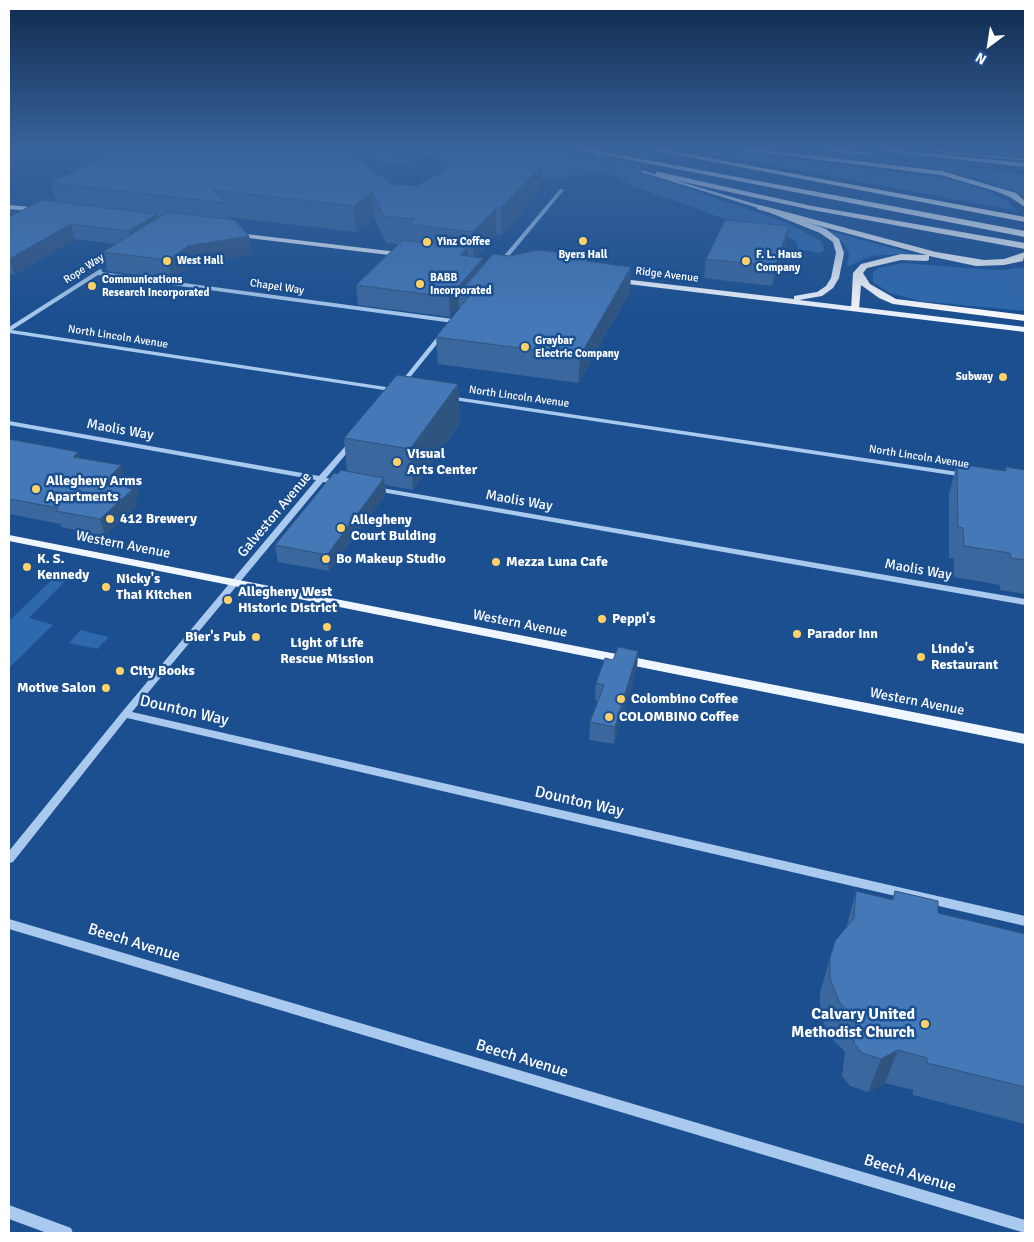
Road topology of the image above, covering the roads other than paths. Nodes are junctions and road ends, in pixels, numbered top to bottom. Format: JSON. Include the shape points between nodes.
{"nodes":[{"id":1,"x":548,"y":206,"type":"edge"},
{"id":2,"x":757,"y":206,"type":"edge"},
{"id":3,"x":803,"y":206,"type":"edge"},
{"id":4,"x":877,"y":206,"type":"edge"},
{"id":5,"x":952,"y":206,"type":"edge"},
{"id":6,"x":760,"y":207,"type":"junction"},
{"id":7,"x":10,"y":208,"type":"edge"},
{"id":8,"x":53,"y":212,"type":"edge"},
{"id":9,"x":1025,"y":220,"type":"edge"},
{"id":10,"x":228,"y":233,"type":"edge"},
{"id":11,"x":1025,"y":234,"type":"edge"},
{"id":12,"x":1025,"y":246,"type":"edge"},
{"id":13,"x":1025,"y":255,"type":"edge"},
{"id":14,"x":418,"y":256,"type":"edge"},
{"id":15,"x":986,"y":263,"type":"junction"},
{"id":16,"x":494,"y":265,"type":"junction"},
{"id":17,"x":105,"y":268,"type":"edge"},
{"id":18,"x":513,"y":268,"type":"edge"},
{"id":19,"x":97,"y":273,"type":"junction"},
{"id":20,"x":858,"y":273,"type":"junction"},
{"id":21,"x":491,"y":274,"type":"edge"},
{"id":22,"x":602,"y":279,"type":"edge"},
{"id":23,"x":779,"y":300,"type":"junction"},
{"id":24,"x":854,"y":309,"type":"junction"},
{"id":25,"x":1025,"y":318,"type":"edge"},
{"id":26,"x":9,"y":330,"type":"edge"},
{"id":27,"x":1025,"y":330,"type":"edge"},
{"id":28,"x":396,"y":390,"type":"junction"},
{"id":29,"x":406,"y":392,"type":"edge"},
{"id":30,"x":445,"y":397,"type":"edge"},
{"id":31,"x":390,"y":398,"type":"edge"},
{"id":32,"x":9,"y":423,"type":"edge"},
{"id":33,"x":359,"y":435,"type":"edge"},
{"id":34,"x":977,"y":477,"type":"edge"},
{"id":35,"x":321,"y":479,"type":"junction"},
{"id":36,"x":350,"y":484,"type":"edge"},
{"id":37,"x":370,"y":488,"type":"edge"},
{"id":38,"x":9,"y":538,"type":"edge"},
{"id":39,"x":236,"y":583,"type":"junction"},
{"id":40,"x":1025,"y":602,"type":"edge"},
{"id":41,"x":125,"y":714,"type":"junction"},
{"id":42,"x":1025,"y":738,"type":"edge"},
{"id":43,"x":9,"y":859,"type":"edge"},
{"id":44,"x":1025,"y":921,"type":"edge"},
{"id":45,"x":9,"y":924,"type":"edge"},
{"id":46,"x":9,"y":1212,"type":"edge"},
{"id":47,"x":1025,"y":1227,"type":"edge"},
{"id":48,"x":66,"y":1233,"type":"edge"}],
"edges":[{"from":1,"to":16,"type":"street"},
{"from":2,"to":6,"type":"main road"},
{"from":3,"to":12,"type":"highway"},
{"from":4,"to":11,"type":"highway"},
{"from":5,"to":9,"type":"highway"},
{"from":6,"to":15,"type":"highway","via":[[935,255]]},
{"from":6,"to":23,"type":"main road","via":[[816,227],[836,241],[840,253],[835,278],[829,288],[812,296]]},
{"from":7,"to":8,"type":"main road"},
{"from":10,"to":14,"type":"main road"},
{"from":13,"to":15,"type":"highway","via":[[1020,259]]},
{"from":15,"to":20,"type":"highway","via":[[900,257],[864,266]]},
{"from":16,"to":18,"type":"main road"},
{"from":16,"to":21,"type":"street"},
{"from":17,"to":19,"type":"street","name":"Rope Way"},
{"from":19,"to":26,"type":"street","name":"Rope Way"},
{"from":19,"to":28,"type":"street","name":"Chapel Way","via":[[456,317]]},
{"from":20,"to":24,"type":"highway"},
{"from":20,"to":25,"type":"highway","via":[[867,286],[894,300]]},
{"from":22,"to":23,"type":"main road","name":"Ridge Avenue"},
{"from":23,"to":24,"type":"main road","name":"Ridge Avenue"},
{"from":24,"to":27,"type":"main road","name":"Ridge Avenue"},
{"from":26,"to":28,"type":"street","name":"North Lincoln Avenue"},
{"from":28,"to":29,"type":"street","name":"North Lincoln Avenue"},
{"from":28,"to":31,"type":"street"},
{"from":30,"to":34,"type":"street","name":"North Lincoln Avenue"},
{"from":32,"to":35,"type":"street","name":"Maolis Way"},
{"from":33,"to":35,"type":"street","name":"Galveston Avenue"},
{"from":35,"to":36,"type":"street","name":"Maolis Way"},
{"from":35,"to":39,"type":"street","name":"Galveston Avenue"},
{"from":37,"to":40,"type":"street","name":"Maolis Way"},
{"from":38,"to":39,"type":"main road","name":"Western Avenue"},
{"from":39,"to":41,"type":"street","name":"Galveston Avenue"},
{"from":39,"to":42,"type":"main road","name":"Western Avenue"},
{"from":41,"to":43,"type":"street","name":"Galveston Avenue"},
{"from":41,"to":44,"type":"street","name":"Dounton Way"},
{"from":45,"to":47,"type":"street","name":"Beech Avenue"},
{"from":46,"to":48,"type":"street"}]}
